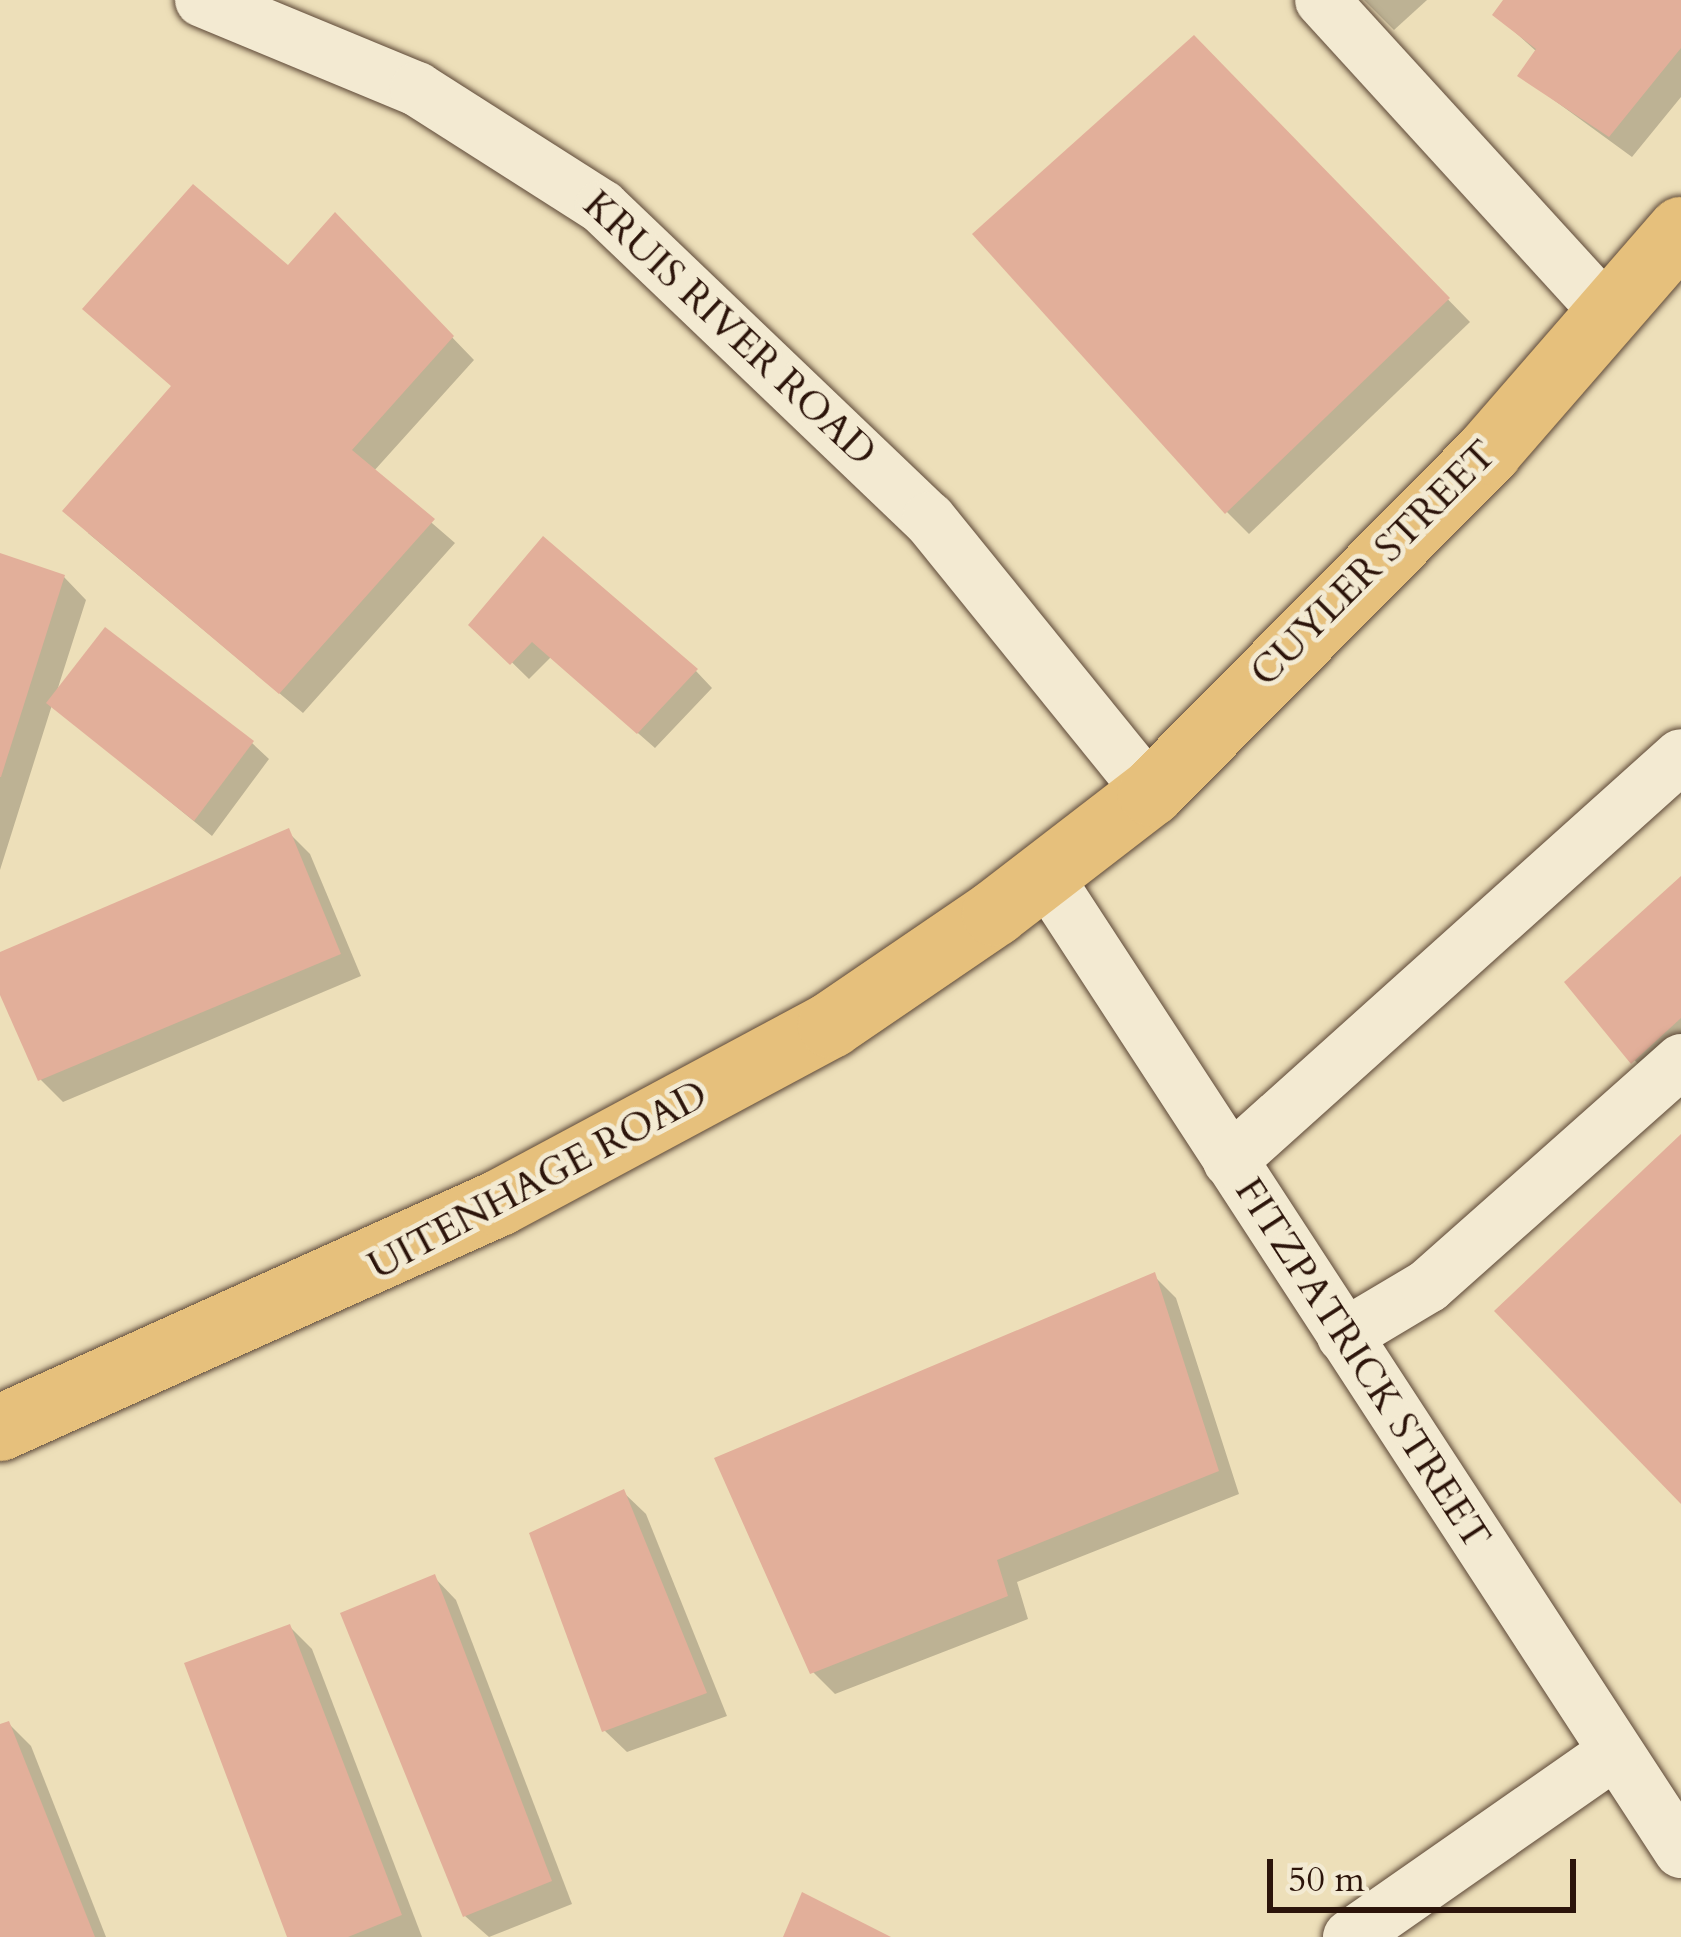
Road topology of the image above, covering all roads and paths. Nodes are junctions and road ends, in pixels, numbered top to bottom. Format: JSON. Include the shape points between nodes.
{"nodes":[{"id":1,"x":202,"y":0,"type":"edge"},
{"id":2,"x":1322,"y":0,"type":"edge"},
{"id":3,"x":1681,"y":230,"type":"edge"},
{"id":4,"x":1611,"y":316,"type":"junction"},
{"id":5,"x":1681,"y":756,"type":"edge"},
{"id":6,"x":1151,"y":793,"type":"junction"},
{"id":7,"x":1045,"y":875,"type":"junction"},
{"id":8,"x":1681,"y":1061,"type":"edge"},
{"id":9,"x":1230,"y":1161,"type":"junction"},
{"id":10,"x":1345,"y":1336,"type":"junction"},
{"id":11,"x":0,"y":1428,"type":"edge"},
{"id":12,"x":1614,"y":1753,"type":"junction"},
{"id":13,"x":1681,"y":1851,"type":"edge"},
{"id":14,"x":1350,"y":1937,"type":"edge"}],
"edges":[{"from":1,"to":6,"type":"lane","name":"KRUIS RIVER ROAD","via":[[417,89],[602,207],[929,519]]},
{"from":2,"to":4,"type":"lane"},
{"from":3,"to":4,"type":"main road","name":"CUYLER STREET"},
{"from":4,"to":6,"type":"main road","name":"CUYLER STREET"},
{"from":5,"to":9,"type":"lane"},
{"from":6,"to":7,"type":"main road","name":"CUYLER STREET"},
{"from":7,"to":9,"type":"lane","name":"FITZPATRICK STREET"},
{"from":7,"to":11,"type":"main road","name":"UITENHAGE ROAD","via":[[831,1025],[686,1104],[349,1280]]},
{"from":8,"to":10,"type":"lane","via":[[1428,1286]]},
{"from":9,"to":10,"type":"lane","name":"FITZPATRICK STREET"},
{"from":10,"to":12,"type":"lane","name":"FITZPATRICK STREET"},
{"from":12,"to":13,"type":"lane","name":"FITZPATRICK STREET"},
{"from":12,"to":14,"type":"lane"}]}
